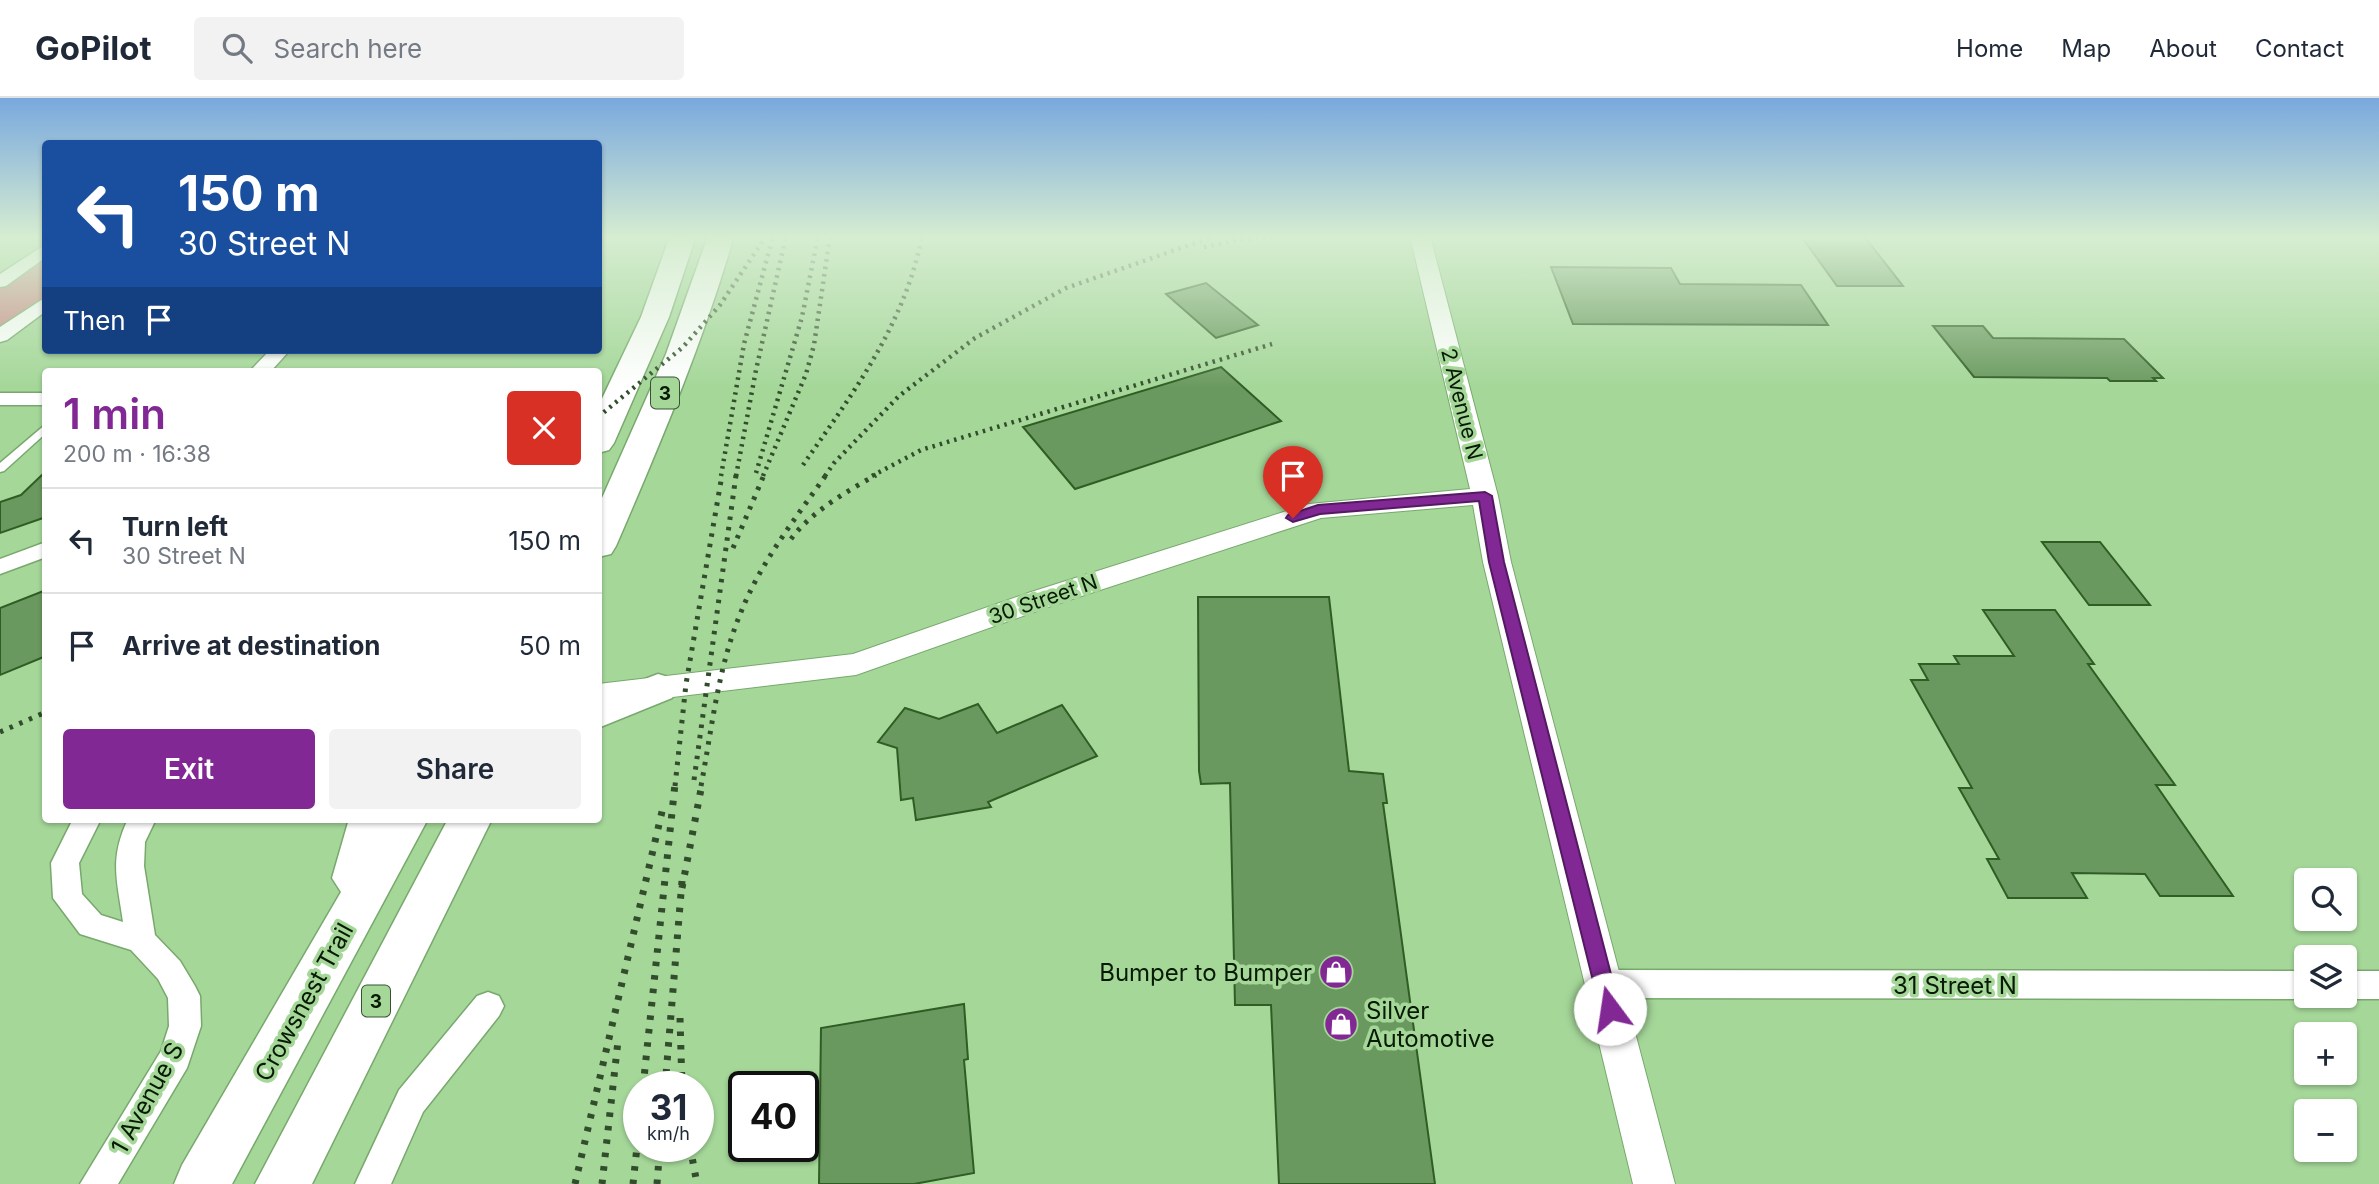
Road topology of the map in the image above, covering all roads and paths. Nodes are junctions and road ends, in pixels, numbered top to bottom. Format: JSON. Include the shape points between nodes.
{"nodes":[{"id":1,"x":665,"y":287,"type":"edge"},
{"id":2,"x":705,"y":287,"type":"edge"},
{"id":3,"x":1433,"y":287,"type":"edge"},
{"id":4,"x":42,"y":305,"type":"edge"},
{"id":5,"x":0,"y":336,"type":"edge"},
{"id":6,"x":277,"y":354,"type":"edge"},
{"id":7,"x":263,"y":368,"type":"edge"},
{"id":8,"x":0,"y":399,"type":"edge"},
{"id":9,"x":42,"y":399,"type":"edge"},
{"id":10,"x":42,"y":431,"type":"edge"},
{"id":11,"x":602,"y":434,"type":"edge"},
{"id":12,"x":0,"y":469,"type":"edge"},
{"id":13,"x":1485,"y":496,"type":"junction"},
{"id":14,"x":602,"y":537,"type":"edge"},
{"id":15,"x":42,"y":551,"type":"edge"},
{"id":16,"x":0,"y":567,"type":"edge"},
{"id":17,"x":658,"y":688,"type":"junction"},
{"id":18,"x":602,"y":695,"type":"edge"},
{"id":19,"x":602,"y":711,"type":"edge"},
{"id":20,"x":85,"y":823,"type":"edge"},
{"id":21,"x":140,"y":823,"type":"edge"},
{"id":22,"x":370,"y":823,"type":"edge"},
{"id":23,"x":404,"y":823,"type":"edge"},
{"id":24,"x":468,"y":823,"type":"edge"},
{"id":25,"x":141,"y":940,"type":"junction"},
{"id":26,"x":333,"y":950,"type":"junction"},
{"id":27,"x":1604,"y":984,"type":"junction"},
{"id":28,"x":2294,"y":985,"type":"edge"},
{"id":29,"x":2357,"y":985,"type":"edge"},
{"id":30,"x":2379,"y":985,"type":"edge"},
{"id":31,"x":488,"y":1006,"type":"dead end"},
{"id":32,"x":98,"y":1184,"type":"edge"},
{"id":33,"x":202,"y":1184,"type":"edge"},
{"id":34,"x":283,"y":1184,"type":"edge"},
{"id":35,"x":373,"y":1184,"type":"edge"},
{"id":36,"x":1654,"y":1184,"type":"edge"}],
"edges":[{"from":1,"to":11,"type":"highway","number":"3"},
{"from":2,"to":14,"type":"highway","number":"3","via":[[659,408]]},
{"from":3,"to":13,"type":"street","name":"2 Avenue N"},
{"from":4,"to":5,"type":"street"},
{"from":6,"to":7,"type":"street"},
{"from":8,"to":9,"type":"street"},
{"from":10,"to":12,"type":"lane"},
{"from":13,"to":17,"type":"street","name":"30 Street N","via":[[1318,510],[856,664]]},
{"from":13,"to":27,"type":"street","name":"2 Avenue N","via":[[1497,562]]},
{"from":15,"to":16,"type":"street"},
{"from":17,"to":18,"type":"street","name":"30 Street N"},
{"from":17,"to":19,"type":"highway"},
{"from":20,"to":25,"type":"street","via":[[65,863],[68,898],[90,925]]},
{"from":21,"to":25,"type":"street","via":[[131,842],[130,866]]},
{"from":22,"to":26,"type":"highway"},
{"from":23,"to":26,"type":"highway","name":"Crowsnest Trail"},
{"from":24,"to":34,"type":"highway","number":"3"},
{"from":25,"to":32,"type":"street","name":"1 Avenue S","via":[[169,970],[184,996],[185,1026],[175,1057]]},
{"from":26,"to":33,"type":"highway","name":"Crowsnest Trail"},
{"from":27,"to":28,"type":"street","name":"31 Street N"},
{"from":27,"to":36,"type":"street","name":"2 Avenue N"},
{"from":29,"to":30,"type":"street"},
{"from":31,"to":35,"type":"street","via":[[411,1101]]}]}
